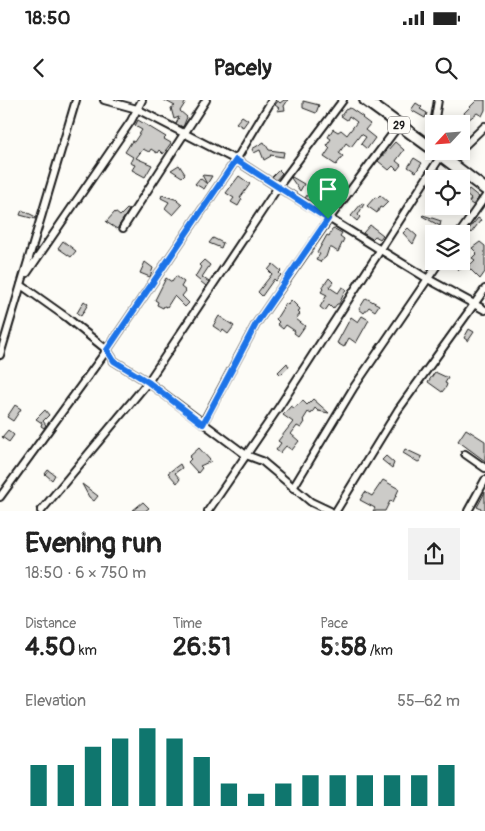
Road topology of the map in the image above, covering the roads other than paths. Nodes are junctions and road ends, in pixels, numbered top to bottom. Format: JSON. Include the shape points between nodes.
{"nodes":[{"id":1,"x":76,"y":100,"type":"edge"},
{"id":2,"x":104,"y":100,"type":"edge"},
{"id":3,"x":142,"y":100,"type":"edge"},
{"id":4,"x":206,"y":100,"type":"edge"},
{"id":5,"x":272,"y":100,"type":"edge"},
{"id":6,"x":343,"y":100,"type":"edge"},
{"id":7,"x":365,"y":100,"type":"edge"},
{"id":8,"x":438,"y":100,"type":"edge"},
{"id":9,"x":137,"y":109,"type":"junction"},
{"id":10,"x":436,"y":115,"type":"edge"},
{"id":11,"x":399,"y":125,"type":"junction"},
{"id":12,"x":485,"y":126,"type":"edge"},
{"id":13,"x":186,"y":133,"type":"junction"},
{"id":14,"x":470,"y":140,"type":"edge"},
{"id":15,"x":425,"y":144,"type":"edge"},
{"id":16,"x":236,"y":160,"type":"junction"},
{"id":17,"x":434,"y":160,"type":"edge"},
{"id":18,"x":447,"y":160,"type":"edge"},
{"id":19,"x":278,"y":187,"type":"junction"},
{"id":20,"x":485,"y":189,"type":"edge"},
{"id":21,"x":485,"y":198,"type":"edge"},
{"id":22,"x":328,"y":219,"type":"junction"},
{"id":23,"x":466,"y":225,"type":"edge"},
{"id":24,"x":123,"y":228,"type":"dead end"},
{"id":25,"x":380,"y":250,"type":"junction"},
{"id":26,"x":434,"y":270,"type":"edge"},
{"id":27,"x":428,"y":279,"type":"junction"},
{"id":28,"x":22,"y":282,"type":"junction"},
{"id":29,"x":485,"y":289,"type":"edge"},
{"id":30,"x":475,"y":304,"type":"junction"},
{"id":31,"x":485,"y":310,"type":"edge"},
{"id":32,"x":107,"y":350,"type":"junction"},
{"id":33,"x":0,"y":353,"type":"edge"},
{"id":34,"x":148,"y":382,"type":"junction"},
{"id":35,"x":203,"y":424,"type":"junction"},
{"id":36,"x":464,"y":454,"type":"dead end"},
{"id":37,"x":246,"y":455,"type":"junction"},
{"id":38,"x":485,"y":468,"type":"edge"},
{"id":39,"x":485,"y":480,"type":"edge"},
{"id":40,"x":293,"y":488,"type":"junction"},
{"id":41,"x":0,"y":497,"type":"edge"},
{"id":42,"x":41,"y":511,"type":"edge"},
{"id":43,"x":208,"y":511,"type":"edge"},
{"id":44,"x":330,"y":511,"type":"edge"},
{"id":45,"x":336,"y":511,"type":"edge"},
{"id":46,"x":468,"y":511,"type":"edge"}],
"edges":[{"from":1,"to":28,"type":"street"},
{"from":2,"to":9,"type":"street"},
{"from":3,"to":9,"type":"street"},
{"from":4,"to":13,"type":"street"},
{"from":5,"to":16,"type":"street"},
{"from":6,"to":19,"type":"street"},
{"from":7,"to":11,"type":"main road","number":"29"},
{"from":8,"to":10,"type":"street"},
{"from":9,"to":13,"type":"street"},
{"from":9,"to":28,"type":"street"},
{"from":11,"to":15,"type":"main road","number":"29"},
{"from":11,"to":22,"type":"street"},
{"from":12,"to":14,"type":"street"},
{"from":13,"to":16,"type":"street"},
{"from":13,"to":24,"type":"street"},
{"from":16,"to":19,"type":"street"},
{"from":16,"to":32,"type":"street"},
{"from":17,"to":25,"type":"street"},
{"from":18,"to":20,"type":"main road","number":"29"},
{"from":19,"to":22,"type":"street"},
{"from":19,"to":34,"type":"street"},
{"from":21,"to":23,"type":"street"},
{"from":22,"to":25,"type":"street"},
{"from":22,"to":35,"type":"street","via":[[256,324]]},
{"from":25,"to":27,"type":"street"},
{"from":25,"to":37,"type":"street"},
{"from":26,"to":27,"type":"street"},
{"from":27,"to":30,"type":"street"},
{"from":27,"to":40,"type":"street","via":[[354,387]]},
{"from":28,"to":32,"type":"street"},
{"from":28,"to":33,"type":"street"},
{"from":29,"to":30,"type":"street"},
{"from":30,"to":31,"type":"street"},
{"from":30,"to":45,"type":"street","via":[[398,410]]},
{"from":32,"to":34,"type":"street","via":[[114,361]]},
{"from":32,"to":41,"type":"street"},
{"from":34,"to":35,"type":"street"},
{"from":34,"to":42,"type":"street"},
{"from":35,"to":37,"type":"street"},
{"from":36,"to":38,"type":"street"},
{"from":37,"to":40,"type":"street","via":[[262,461]]},
{"from":37,"to":43,"type":"street"},
{"from":39,"to":46,"type":"street"},
{"from":40,"to":44,"type":"street"}]}
